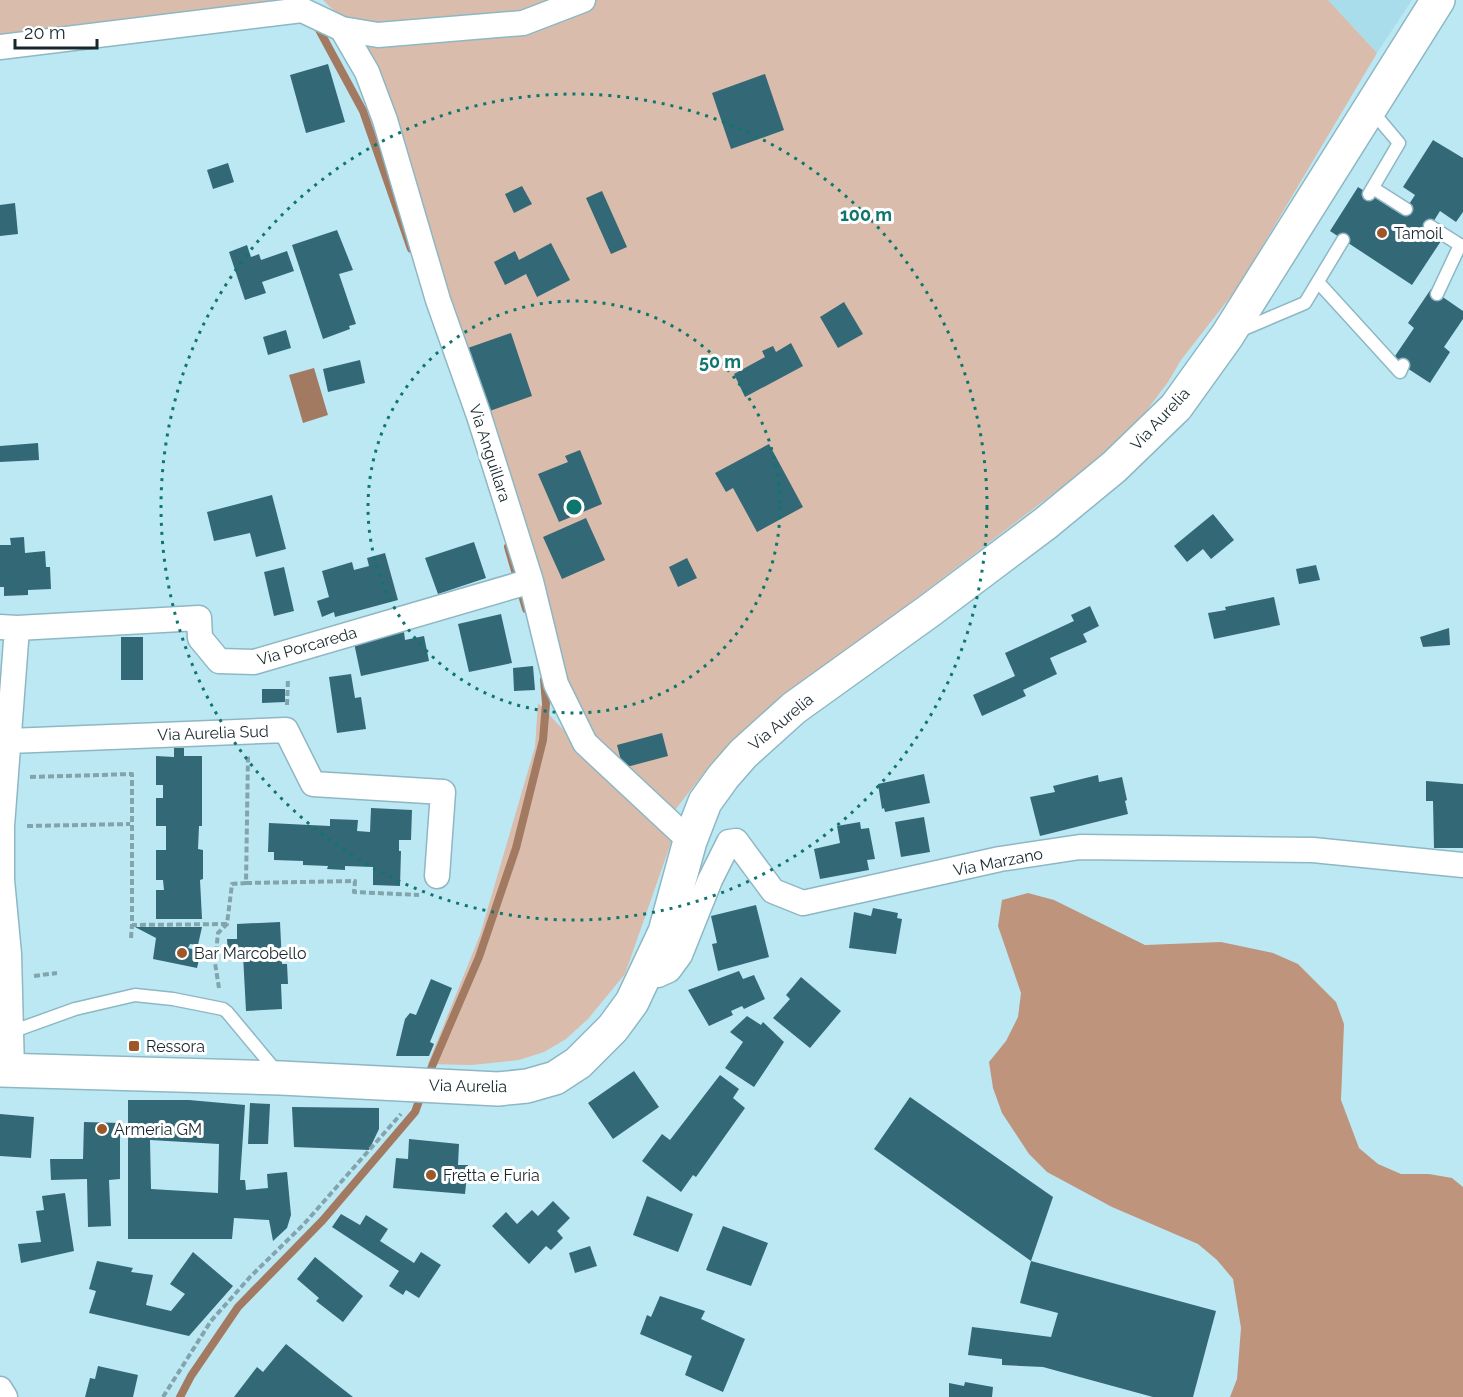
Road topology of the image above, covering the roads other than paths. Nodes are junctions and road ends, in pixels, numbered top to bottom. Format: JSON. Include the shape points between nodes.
{"nodes":[{"id":1,"x":583,"y":0,"type":"edge"},
{"id":2,"x":1438,"y":0,"type":"edge"},
{"id":3,"x":342,"y":29,"type":"junction"},
{"id":4,"x":0,"y":47,"type":"edge"},
{"id":5,"x":1370,"y":109,"type":"junction"},
{"id":6,"x":1406,"y":209,"type":"dead end"},
{"id":7,"x":1431,"y":226,"type":"dead end"},
{"id":8,"x":1342,"y":240,"type":"dead end"},
{"id":9,"x":1318,"y":282,"type":"junction"},
{"id":10,"x":1437,"y":294,"type":"dead end"},
{"id":11,"x":1227,"y":336,"type":"junction"},
{"id":12,"x":1404,"y":365,"type":"dead end"},
{"id":13,"x":531,"y":581,"type":"junction"},
{"id":14,"x":9,"y":627,"type":"edge"},
{"id":15,"x":9,"y":741,"type":"junction"},
{"id":16,"x":690,"y":841,"type":"junction"},
{"id":17,"x":1463,"y":865,"type":"edge"},
{"id":18,"x":437,"y":876,"type":"road end"},
{"id":19,"x":647,"y":974,"type":"junction"},
{"id":20,"x":11,"y":1032,"type":"junction"},
{"id":21,"x":6,"y":1070,"type":"edge"},
{"id":22,"x":281,"y":1078,"type":"junction"},
{"id":23,"x":0,"y":1389,"type":"edge"},
{"id":24,"x":5,"y":1397,"type":"edge"}],
"edges":[{"from":1,"to":3,"type":"street","via":[[523,24],[378,35]]},
{"from":2,"to":5,"type":"main road","name":"Via Aurelia"},
{"from":3,"to":4,"type":"street","via":[[302,10]]},
{"from":3,"to":13,"type":"street","name":"Via Anguillara","via":[[367,72],[385,120],[438,300]]},
{"from":5,"to":6,"type":"lane","via":[[1399,143],[1371,191]]},
{"from":5,"to":11,"type":"main road","name":"Via Aurelia"},
{"from":7,"to":10,"type":"lane","via":[[1460,245]]},
{"from":8,"to":9,"type":"lane"},
{"from":9,"to":11,"type":"lane","via":[[1305,303]]},
{"from":9,"to":12,"type":"lane","via":[[1400,372]]},
{"from":11,"to":16,"type":"main road","name":"Via Aurelia","via":[[1176,407],[1114,467],[929,611],[794,708],[743,754],[705,802]]},
{"from":13,"to":14,"type":"street","name":"Via Porcareda","via":[[254,662],[219,661],[200,638],[199,618]]},
{"from":13,"to":16,"type":"street","name":"Via Anguillara","via":[[556,684],[585,743]]},
{"from":14,"to":15,"type":"street"},
{"from":15,"to":18,"type":"street","name":"Via Aurelia Sud","via":[[286,730],[313,784],[443,792]]},
{"from":15,"to":20,"type":"street","via":[[2,880]]},
{"from":16,"to":19,"type":"main road","name":"Via Aurelia","via":[[665,932]]},
{"from":17,"to":19,"type":"street","name":"Via Marzano","via":[[1314,850],[1080,847],[1000,860],[803,903],[773,891],[736,841],[729,842],[710,880],[680,955],[669,970]]},
{"from":19,"to":22,"type":"main road","name":"Via Aurelia","via":[[613,1028],[578,1063],[555,1078],[527,1086],[498,1089]]},
{"from":20,"to":21,"type":"street"},
{"from":20,"to":22,"type":"lane","via":[[75,1009],[135,995],[173,999],[227,1012]]},
{"from":21,"to":22,"type":"main road","name":"Via Aurelia"},
{"from":23,"to":24,"type":"street"}]}
